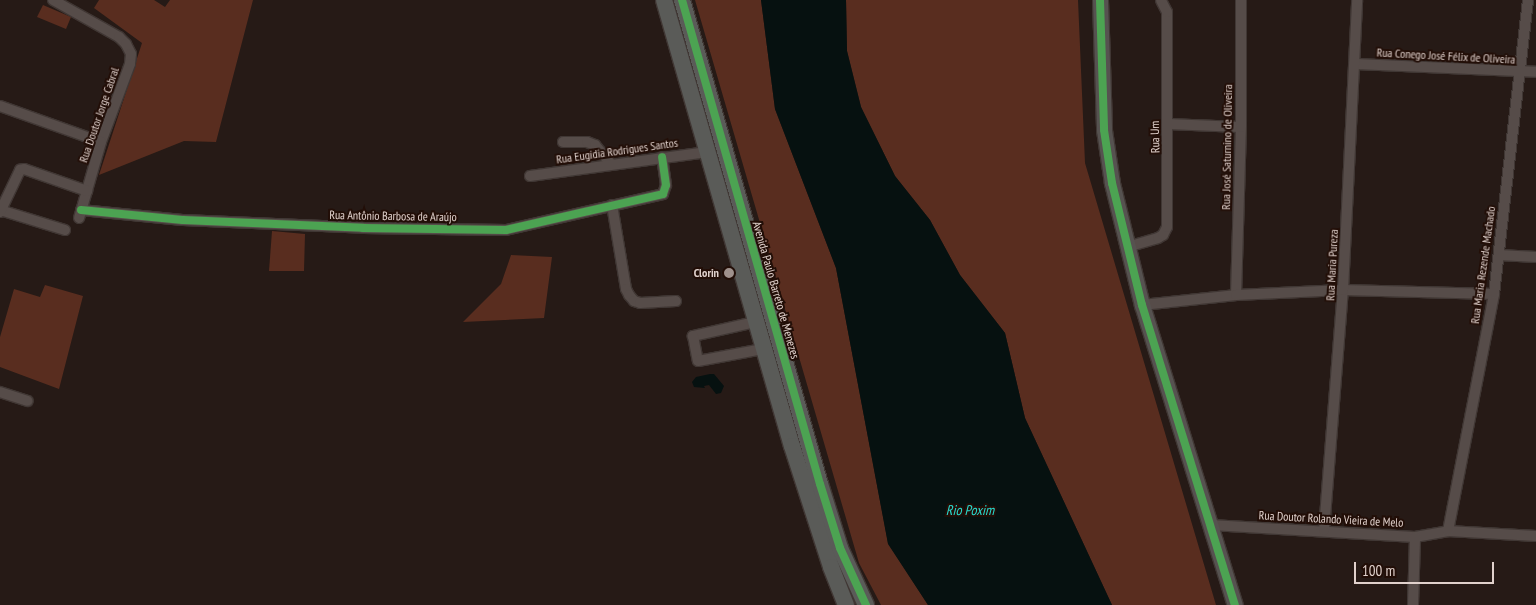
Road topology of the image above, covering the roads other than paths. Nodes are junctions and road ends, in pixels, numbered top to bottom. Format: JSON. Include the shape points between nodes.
{"nodes":[{"id":1,"x":53,"y":0,"type":"edge"},
{"id":2,"x":664,"y":0,"type":"edge"},
{"id":3,"x":682,"y":0,"type":"edge"},
{"id":4,"x":1100,"y":0,"type":"edge"},
{"id":5,"x":1161,"y":0,"type":"edge"},
{"id":6,"x":1241,"y":0,"type":"edge"},
{"id":7,"x":1357,"y":0,"type":"edge"},
{"id":8,"x":1528,"y":0,"type":"edge"},
{"id":9,"x":1355,"y":64,"type":"junction"},
{"id":10,"x":1519,"y":72,"type":"junction"},
{"id":11,"x":1536,"y":72,"type":"edge"},
{"id":12,"x":0,"y":106,"type":"edge"},
{"id":13,"x":1167,"y":124,"type":"junction"},
{"id":14,"x":1241,"y":127,"type":"junction"},
{"id":15,"x":101,"y":142,"type":"junction"},
{"id":16,"x":563,"y":142,"type":"dead end"},
{"id":17,"x":707,"y":152,"type":"junction"},
{"id":18,"x":662,"y":157,"type":"junction"},
{"id":19,"x":611,"y":164,"type":"junction"},
{"id":20,"x":530,"y":176,"type":"dead end"},
{"id":21,"x":87,"y":191,"type":"junction"},
{"id":22,"x":612,"y":205,"type":"junction"},
{"id":23,"x":0,"y":210,"type":"edge"},
{"id":24,"x":80,"y":214,"type":"joint"},
{"id":25,"x":65,"y":230,"type":"dead end"},
{"id":26,"x":1127,"y":247,"type":"junction"},
{"id":27,"x":1499,"y":255,"type":"junction"},
{"id":28,"x":1536,"y":257,"type":"edge"},
{"id":29,"x":1343,"y":290,"type":"junction"},
{"id":30,"x":1494,"y":294,"type":"junction"},
{"id":31,"x":1236,"y":295,"type":"junction"},
{"id":32,"x":676,"y":301,"type":"dead end"},
{"id":33,"x":1142,"y":305,"type":"junction"},
{"id":34,"x":755,"y":322,"type":"junction"},
{"id":35,"x":763,"y":349,"type":"junction"},
{"id":36,"x":0,"y":392,"type":"edge"},
{"id":37,"x":28,"y":401,"type":"dead end"},
{"id":38,"x":1212,"y":525,"type":"junction"},
{"id":39,"x":1324,"y":530,"type":"junction"},
{"id":40,"x":1448,"y":531,"type":"junction"},
{"id":41,"x":1536,"y":536,"type":"edge"},
{"id":42,"x":1415,"y":537,"type":"junction"},
{"id":43,"x":846,"y":605,"type":"edge"},
{"id":44,"x":866,"y":605,"type":"edge"},
{"id":45,"x":1235,"y":605,"type":"edge"},
{"id":46,"x":1414,"y":605,"type":"edge"}],
"edges":[{"from":1,"to":15,"type":"street","name":"Rua Doutor Jorge Cabral","via":[[119,37],[131,54]]},
{"from":2,"to":17,"type":"main road"},
{"from":3,"to":44,"type":"main road","name":"Avenida Paulo Barreto de Menezes","via":[[820,484],[840,548]]},
{"from":4,"to":26,"type":"street","via":[[1104,130]]},
{"from":5,"to":13,"type":"street","name":"Rua Um","via":[[1167,12]]},
{"from":6,"to":14,"type":"street","name":"Rua José Saturnino de Oliveira"},
{"from":7,"to":9,"type":"street","name":"Rua Maria Pureza"},
{"from":8,"to":10,"type":"street","name":"Rua Maria Rezende Machado"},
{"from":9,"to":10,"type":"street","name":"Rua Conego José Félix de Oliveira"},
{"from":9,"to":29,"type":"street","name":"Rua Maria Pureza"},
{"from":10,"to":11,"type":"street","name":"Rua Conego José Félix de Oliveira"},
{"from":10,"to":27,"type":"street","name":"Rua Maria Rezende Machado"},
{"from":12,"to":15,"type":"street"},
{"from":13,"to":14,"type":"street"},
{"from":13,"to":26,"type":"street","name":"Rua Um","via":[[1167,227],[1158,238]]},
{"from":14,"to":31,"type":"street","name":"Rua José Saturnino de Oliveira"},
{"from":15,"to":21,"type":"street","name":"Rua Doutor Jorge Cabral"},
{"from":16,"to":19,"type":"street","via":[[594,145]]},
{"from":17,"to":18,"type":"street","name":"Rua Eugídia Rodrigues Santos"},
{"from":17,"to":34,"type":"main road"},
{"from":18,"to":19,"type":"street","name":"Rua Eugídia Rodrigues Santos"},
{"from":18,"to":22,"type":"street","name":"Rua Antônio Barbosa de Araújo","via":[[666,185],[663,194]]},
{"from":19,"to":20,"type":"street","name":"Rua Eugídia Rodrigues Santos"},
{"from":21,"to":23,"type":"street","via":[[24,169],[20,170]]},
{"from":21,"to":24,"type":"street","name":"Rua Doutor Jorge Cabral"},
{"from":22,"to":24,"type":"street","name":"Rua Antônio Barbosa de Araújo","via":[[506,230],[363,228]]},
{"from":22,"to":32,"type":"street","via":[[629,295],[640,303]]},
{"from":23,"to":25,"type":"street"},
{"from":26,"to":33,"type":"street"},
{"from":27,"to":28,"type":"street"},
{"from":27,"to":30,"type":"street","name":"Rua Maria Rezende Machado"},
{"from":29,"to":30,"type":"street"},
{"from":29,"to":31,"type":"street"},
{"from":29,"to":39,"type":"street","name":"Rua Maria Pureza"},
{"from":30,"to":40,"type":"street","name":"Rua Maria Rezende Machado"},
{"from":31,"to":33,"type":"street"},
{"from":33,"to":38,"type":"street"},
{"from":34,"to":35,"type":"main road"},
{"from":34,"to":35,"type":"street","via":[[693,336],[698,361]]},
{"from":35,"to":43,"type":"main road","via":[[820,533]]},
{"from":36,"to":37,"type":"street"},
{"from":38,"to":39,"type":"street","name":"Rua Doutor Rolando Vieira de Melo"},
{"from":38,"to":45,"type":"street"},
{"from":39,"to":42,"type":"street","name":"Rua Doutor Rolando Vieira de Melo"},
{"from":40,"to":41,"type":"street","name":"Rua Doutor Rolando Vieira de Melo"},
{"from":40,"to":42,"type":"street","name":"Rua Doutor Rolando Vieira de Melo"},
{"from":42,"to":46,"type":"street"}]}
